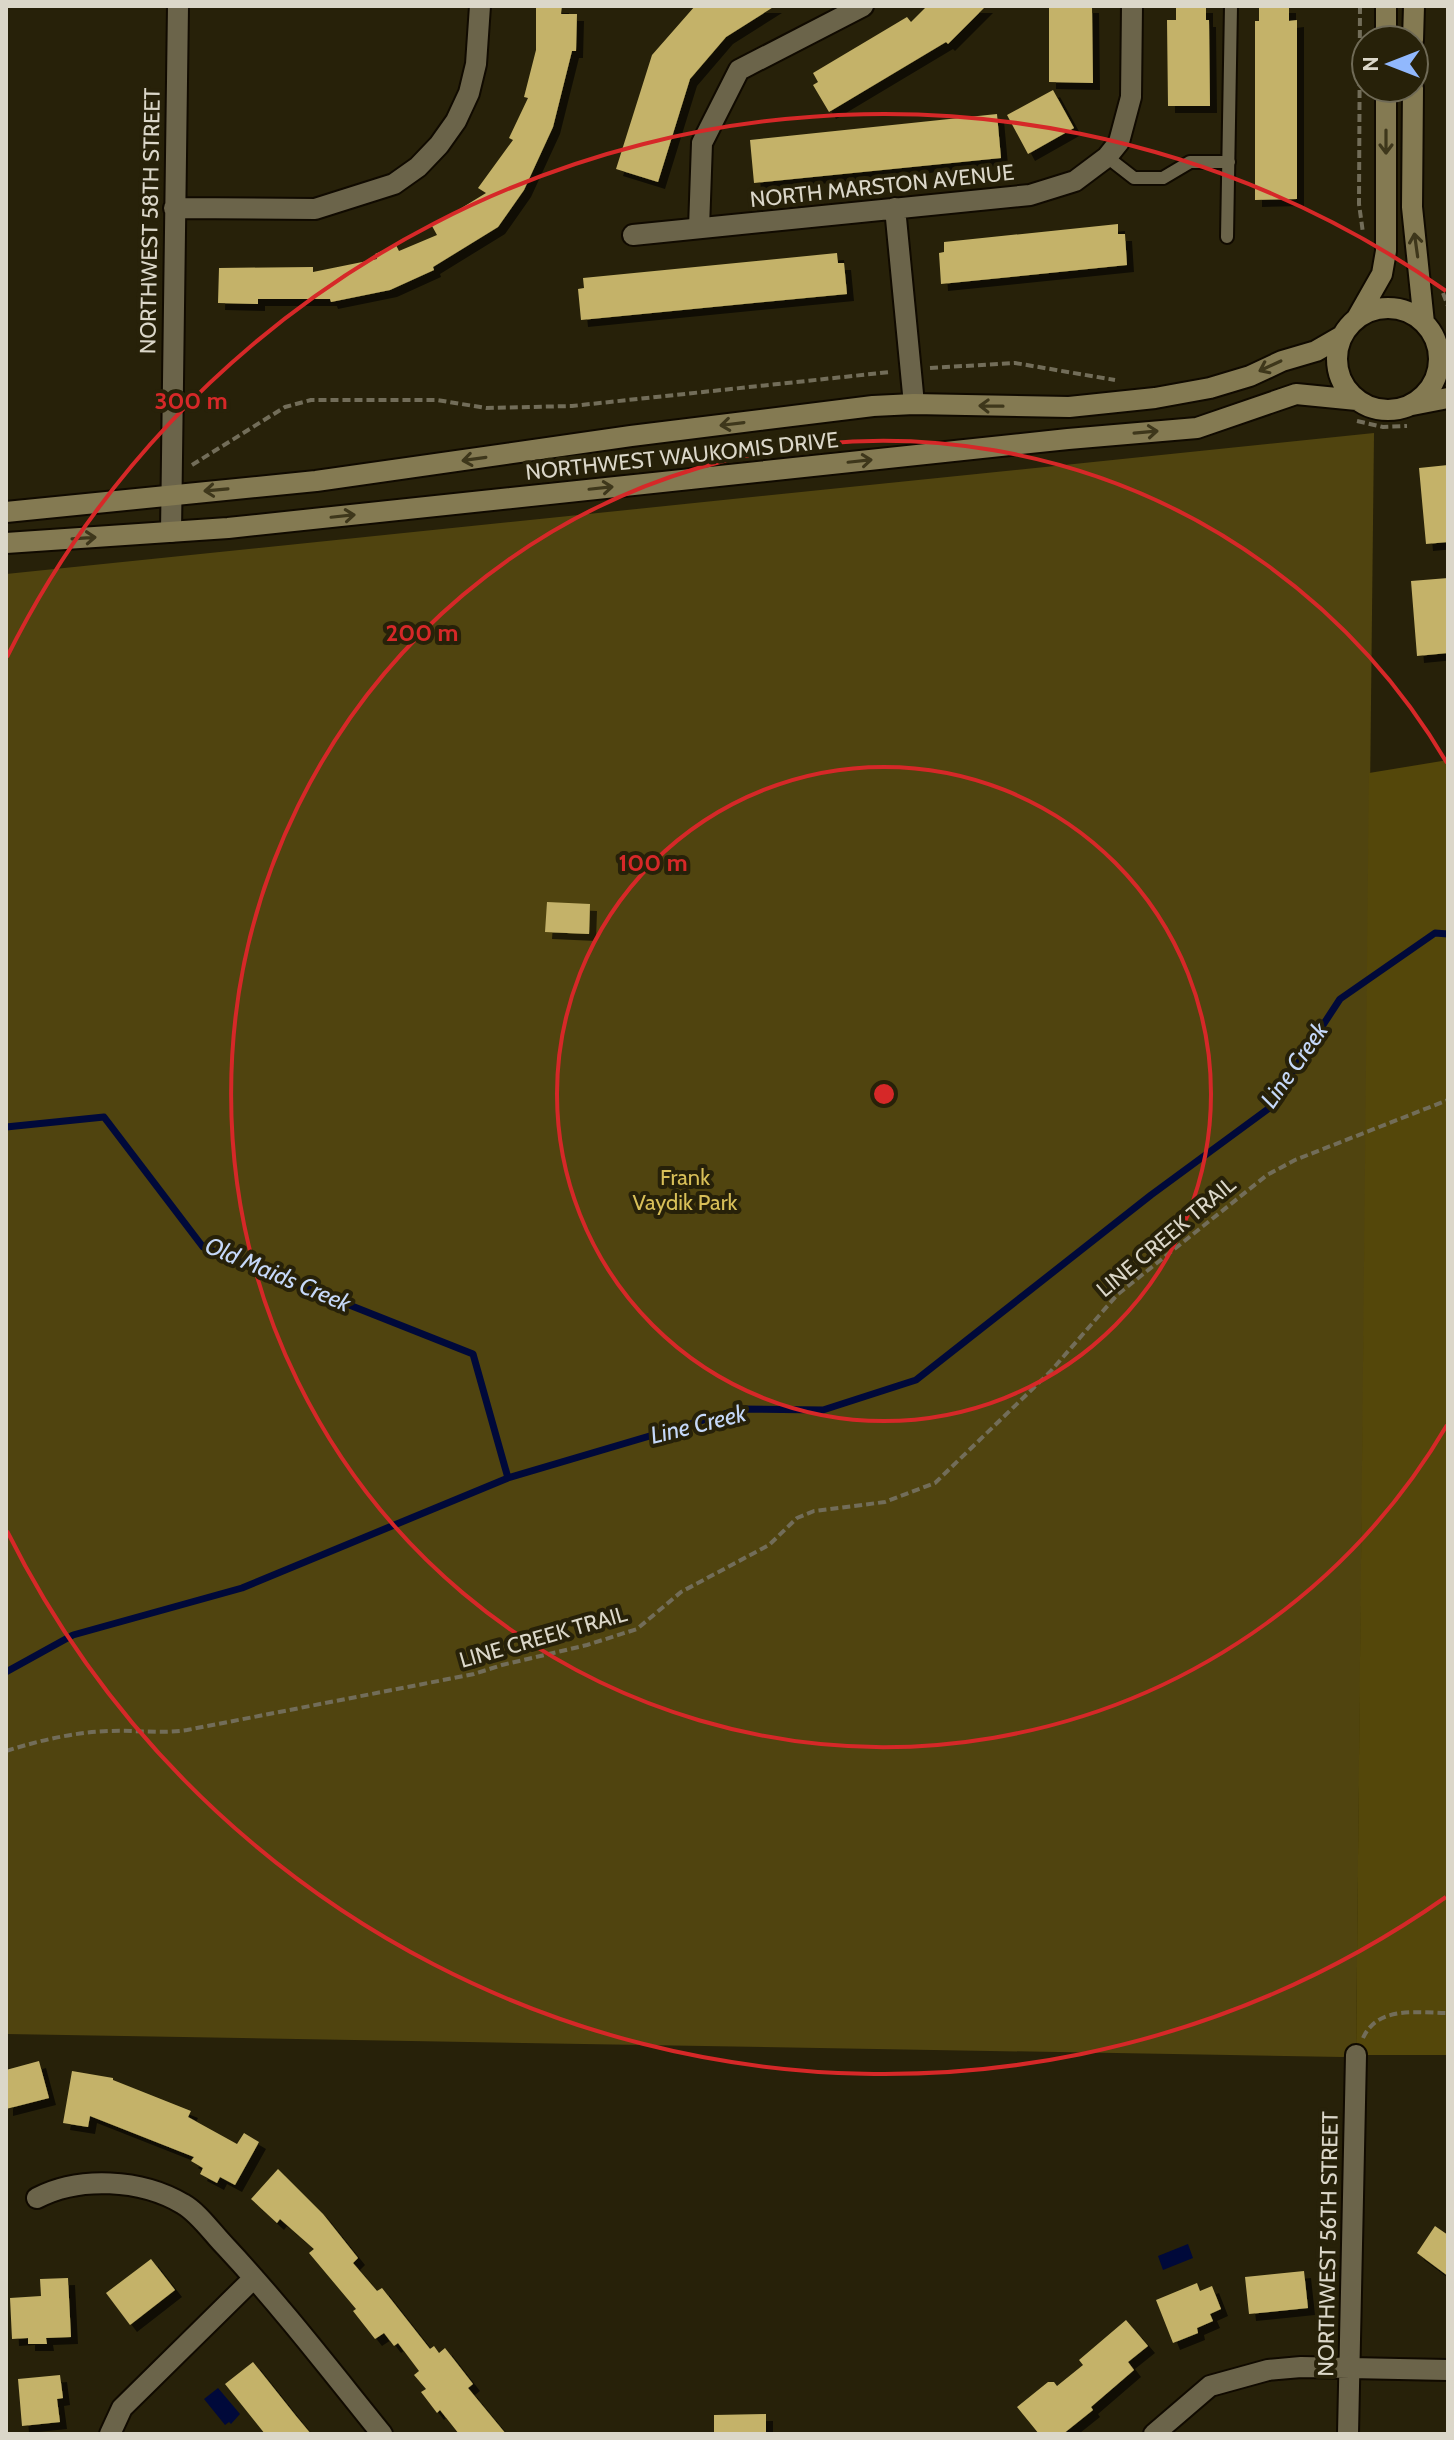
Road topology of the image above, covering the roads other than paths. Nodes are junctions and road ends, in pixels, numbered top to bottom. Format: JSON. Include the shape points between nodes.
{"nodes":[{"id":1,"x":178,"y":6,"type":"edge"},
{"id":2,"x":480,"y":6,"type":"edge"},
{"id":3,"x":863,"y":6,"type":"edge"},
{"id":4,"x":1132,"y":6,"type":"edge"},
{"id":5,"x":1231,"y":6,"type":"edge"},
{"id":6,"x":1386,"y":104,"type":"edge"},
{"id":7,"x":1413,"y":104,"type":"edge"},
{"id":8,"x":1113,"y":150,"type":"junction"},
{"id":9,"x":1229,"y":162,"type":"junction"},
{"id":10,"x":174,"y":208,"type":"junction"},
{"id":11,"x":895,"y":208,"type":"junction"},
{"id":12,"x":699,"y":228,"type":"junction"},
{"id":13,"x":633,"y":235,"type":"dead end"},
{"id":14,"x":1227,"y":237,"type":"dead end"},
{"id":15,"x":1357,"y":318,"type":"junction"},
{"id":16,"x":1434,"y":332,"type":"edge"},
{"id":17,"x":1342,"y":336,"type":"junction"},
{"id":18,"x":1448,"y":398,"type":"edge"},
{"id":19,"x":914,"y":404,"type":"junction"},
{"id":20,"x":1354,"y":409,"type":"junction"},
{"id":21,"x":1413,"y":414,"type":"junction"},
{"id":22,"x":171,"y":494,"type":"junction"},
{"id":23,"x":6,"y":512,"type":"edge"},
{"id":24,"x":171,"y":532,"type":"junction"},
{"id":25,"x":6,"y":543,"type":"edge"},
{"id":26,"x":1356,"y":2055,"type":"road end"},
{"id":27,"x":37,"y":2198,"type":"dead end"},
{"id":28,"x":254,"y":2278,"type":"junction"},
{"id":29,"x":1349,"y":2370,"type":"junction"},
{"id":30,"x":1448,"y":2370,"type":"edge"},
{"id":31,"x":110,"y":2434,"type":"edge"},
{"id":32,"x":382,"y":2434,"type":"edge"},
{"id":33,"x":1154,"y":2434,"type":"edge"},
{"id":34,"x":1348,"y":2434,"type":"edge"}],
"edges":[{"from":1,"to":10,"type":"street","name":"NORTHWEST 58TH STREET"},
{"from":2,"to":10,"type":"street","via":[[476,64],[456,121],[429,156],[394,184],[315,209]]},
{"from":3,"to":12,"type":"street","via":[[739,70],[702,143]]},
{"from":4,"to":8,"type":"street","via":[[1131,97]]},
{"from":5,"to":9,"type":"lane"},
{"from":6,"to":15,"type":"main road","one_way":true,"via":[[1386,251],[1382,274]]},
{"from":16,"to":7,"type":"main road","one_way":true,"via":[[1412,207]]},
{"from":8,"to":9,"type":"lane","via":[[1134,178],[1163,178],[1190,162]]},
{"from":8,"to":11,"type":"street","name":"NORTH MARSTON AVENUE","via":[[1075,181],[1030,195]]},
{"from":9,"to":14,"type":"lane"},
{"from":10,"to":22,"type":"street","name":"NORTHWEST 58TH STREET"},
{"from":11,"to":12,"type":"street","name":"NORTH MARSTON AVENUE"},
{"from":11,"to":19,"type":"street"},
{"from":12,"to":13,"type":"street","name":"NORTH MARSTON AVENUE"},
{"from":15,"to":16,"type":"main road","via":[[1391,308],[1403,310]]},
{"from":15,"to":17,"type":"main road"},
{"from":16,"to":21,"type":"main road","via":[[1438,367]]},
{"from":17,"to":19,"type":"main road","name":"NORTHWEST WAUKOMIS DRIVE","one_way":true,"via":[[1250,376],[1155,398],[1069,407]]},
{"from":17,"to":20,"type":"main road","via":[[1338,371]]},
{"from":18,"to":21,"type":"main road"},
{"from":19,"to":22,"type":"main road","name":"NORTHWEST WAUKOMIS DRIVE","one_way":true,"via":[[631,436],[316,481]]},
{"from":20,"to":21,"type":"main road"},
{"from":24,"to":20,"type":"main road","name":"NORTHWEST WAUKOMIS DRIVE","one_way":true,"via":[[1197,428],[1296,394]]},
{"from":22,"to":23,"type":"main road","name":"NORTHWEST WAUKOMIS DRIVE"},
{"from":22,"to":24,"type":"street","name":"NORTHWEST 58TH STREET"},
{"from":25,"to":24,"type":"main road","name":"NORTHWEST WAUKOMIS DRIVE","one_way":true},
{"from":26,"to":29,"type":"street","name":"NORTHWEST 56TH STREET"},
{"from":27,"to":28,"type":"street","via":[[82,2183],[118,2185],[170,2198],[186,2205]]},
{"from":28,"to":31,"type":"street","via":[[122,2408]]},
{"from":28,"to":32,"type":"street"},
{"from":29,"to":30,"type":"street"},
{"from":29,"to":33,"type":"street","via":[[1301,2367],[1235,2377],[1210,2386]]},
{"from":29,"to":34,"type":"street","name":"NORTHWEST 56TH STREET"}]}
